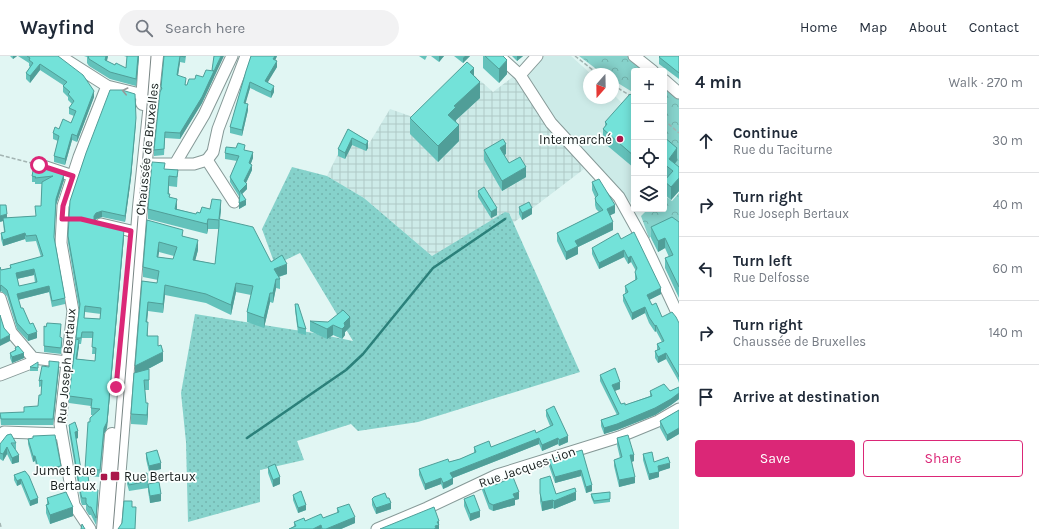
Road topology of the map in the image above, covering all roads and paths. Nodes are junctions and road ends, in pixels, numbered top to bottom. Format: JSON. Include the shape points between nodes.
{"nodes":[{"id":1,"x":60,"y":56,"type":"edge"},
{"id":2,"x":146,"y":56,"type":"edge"},
{"id":3,"x":156,"y":56,"type":"edge"},
{"id":4,"x":499,"y":56,"type":"edge"},
{"id":5,"x":537,"y":56,"type":"edge"},
{"id":6,"x":575,"y":56,"type":"edge"},
{"id":7,"x":634,"y":56,"type":"edge"},
{"id":8,"x":240,"y":57,"type":"edge"},
{"id":9,"x":76,"y":60,"type":"edge"},
{"id":10,"x":647,"y":60,"type":"edge"},
{"id":11,"x":590,"y":68,"type":"edge"},
{"id":12,"x":520,"y":75,"type":"junction"},
{"id":13,"x":667,"y":83,"type":"edge"},
{"id":14,"x":107,"y":86,"type":"junction"},
{"id":15,"x":619,"y":89,"type":"edge"},
{"id":16,"x":679,"y":93,"type":"edge"},
{"id":17,"x":144,"y":95,"type":"junction"},
{"id":18,"x":631,"y":96,"type":"edge"},
{"id":19,"x":209,"y":104,"type":"junction"},
{"id":20,"x":226,"y":111,"type":"junction"},
{"id":21,"x":667,"y":123,"type":"edge"},
{"id":22,"x":679,"y":133,"type":"edge"},
{"id":23,"x":0,"y":155,"type":"edge"},
{"id":24,"x":207,"y":160,"type":"junction"},
{"id":25,"x":145,"y":164,"type":"junction"},
{"id":26,"x":175,"y":164,"type":"junction"},
{"id":27,"x":43,"y":166,"type":"joint"},
{"id":28,"x":73,"y":176,"type":"junction"},
{"id":29,"x":234,"y":202,"type":"dead end"},
{"id":30,"x":101,"y":224,"type":"edge"},
{"id":31,"x":131,"y":231,"type":"junction"},
{"id":32,"x":0,"y":298,"type":"edge"},
{"id":33,"x":679,"y":316,"type":"edge"},
{"id":34,"x":33,"y":358,"type":"junction"},
{"id":35,"x":67,"y":362,"type":"junction"},
{"id":36,"x":0,"y":375,"type":"edge"},
{"id":37,"x":679,"y":409,"type":"edge"},
{"id":38,"x":61,"y":434,"type":"junction"},
{"id":39,"x":0,"y":439,"type":"edge"},
{"id":40,"x":0,"y":523,"type":"edge"},
{"id":41,"x":1,"y":527,"type":"edge"},
{"id":42,"x":90,"y":529,"type":"edge"},
{"id":43,"x":104,"y":529,"type":"edge"},
{"id":44,"x":114,"y":529,"type":"edge"},
{"id":45,"x":377,"y":529,"type":"edge"}],
"edges":[{"from":1,"to":9,"type":"street"},
{"from":2,"to":17,"type":"main road","name":"Chaussée de Bruxelles"},
{"from":3,"to":25,"type":"main road","name":"Chaussée de Bruxelles"},
{"from":4,"to":12,"type":"street"},
{"from":5,"to":12,"type":"street"},
{"from":6,"to":11,"type":"path"},
{"from":7,"to":10,"type":"street"},
{"from":8,"to":19,"type":"street"},
{"from":8,"to":20,"type":"street"},
{"from":9,"to":14,"type":"street"},
{"from":12,"to":33,"type":"street","via":[[551,123],[619,197],[644,242]]},
{"from":13,"to":16,"type":"street"},
{"from":17,"to":14,"type":"street","one_way":true},
{"from":14,"to":28,"type":"street","name":"Rue Joseph Bertaux"},
{"from":15,"to":18,"type":"path"},
{"from":17,"to":31,"type":"main road","name":"Chaussée de Bruxelles"},
{"from":19,"to":20,"type":"street"},
{"from":19,"to":26,"type":"street"},
{"from":20,"to":24,"type":"street","via":[[213,152]]},
{"from":21,"to":22,"type":"path"},
{"from":23,"to":27,"type":"path"},
{"from":24,"to":26,"type":"street","via":[[194,164]]},
{"from":24,"to":29,"type":"street"},
{"from":25,"to":26,"type":"street"},
{"from":25,"to":44,"type":"main road","name":"Chaussée de Bruxelles"},
{"from":27,"to":28,"type":"street"},
{"from":28,"to":35,"type":"street","name":"Rue Joseph Bertaux","via":[[63,206],[61,243],[73,311]]},
{"from":30,"to":31,"type":"street"},
{"from":31,"to":43,"type":"main road","name":"Chaussée de Bruxelles"},
{"from":32,"to":34,"type":"street","via":[[11,332]]},
{"from":34,"to":35,"type":"street"},
{"from":34,"to":36,"type":"street","via":[[30,363]]},
{"from":35,"to":38,"type":"street","name":"Rue Joseph Bertaux"},
{"from":37,"to":45,"type":"street","name":"Rue Jacques Lion","via":[[619,437],[497,475]]},
{"from":38,"to":39,"type":"street","via":[[4,432]]},
{"from":38,"to":42,"type":"street","name":"Rue Joseph Bertaux","via":[[74,505]]},
{"from":40,"to":41,"type":"path"}]}
